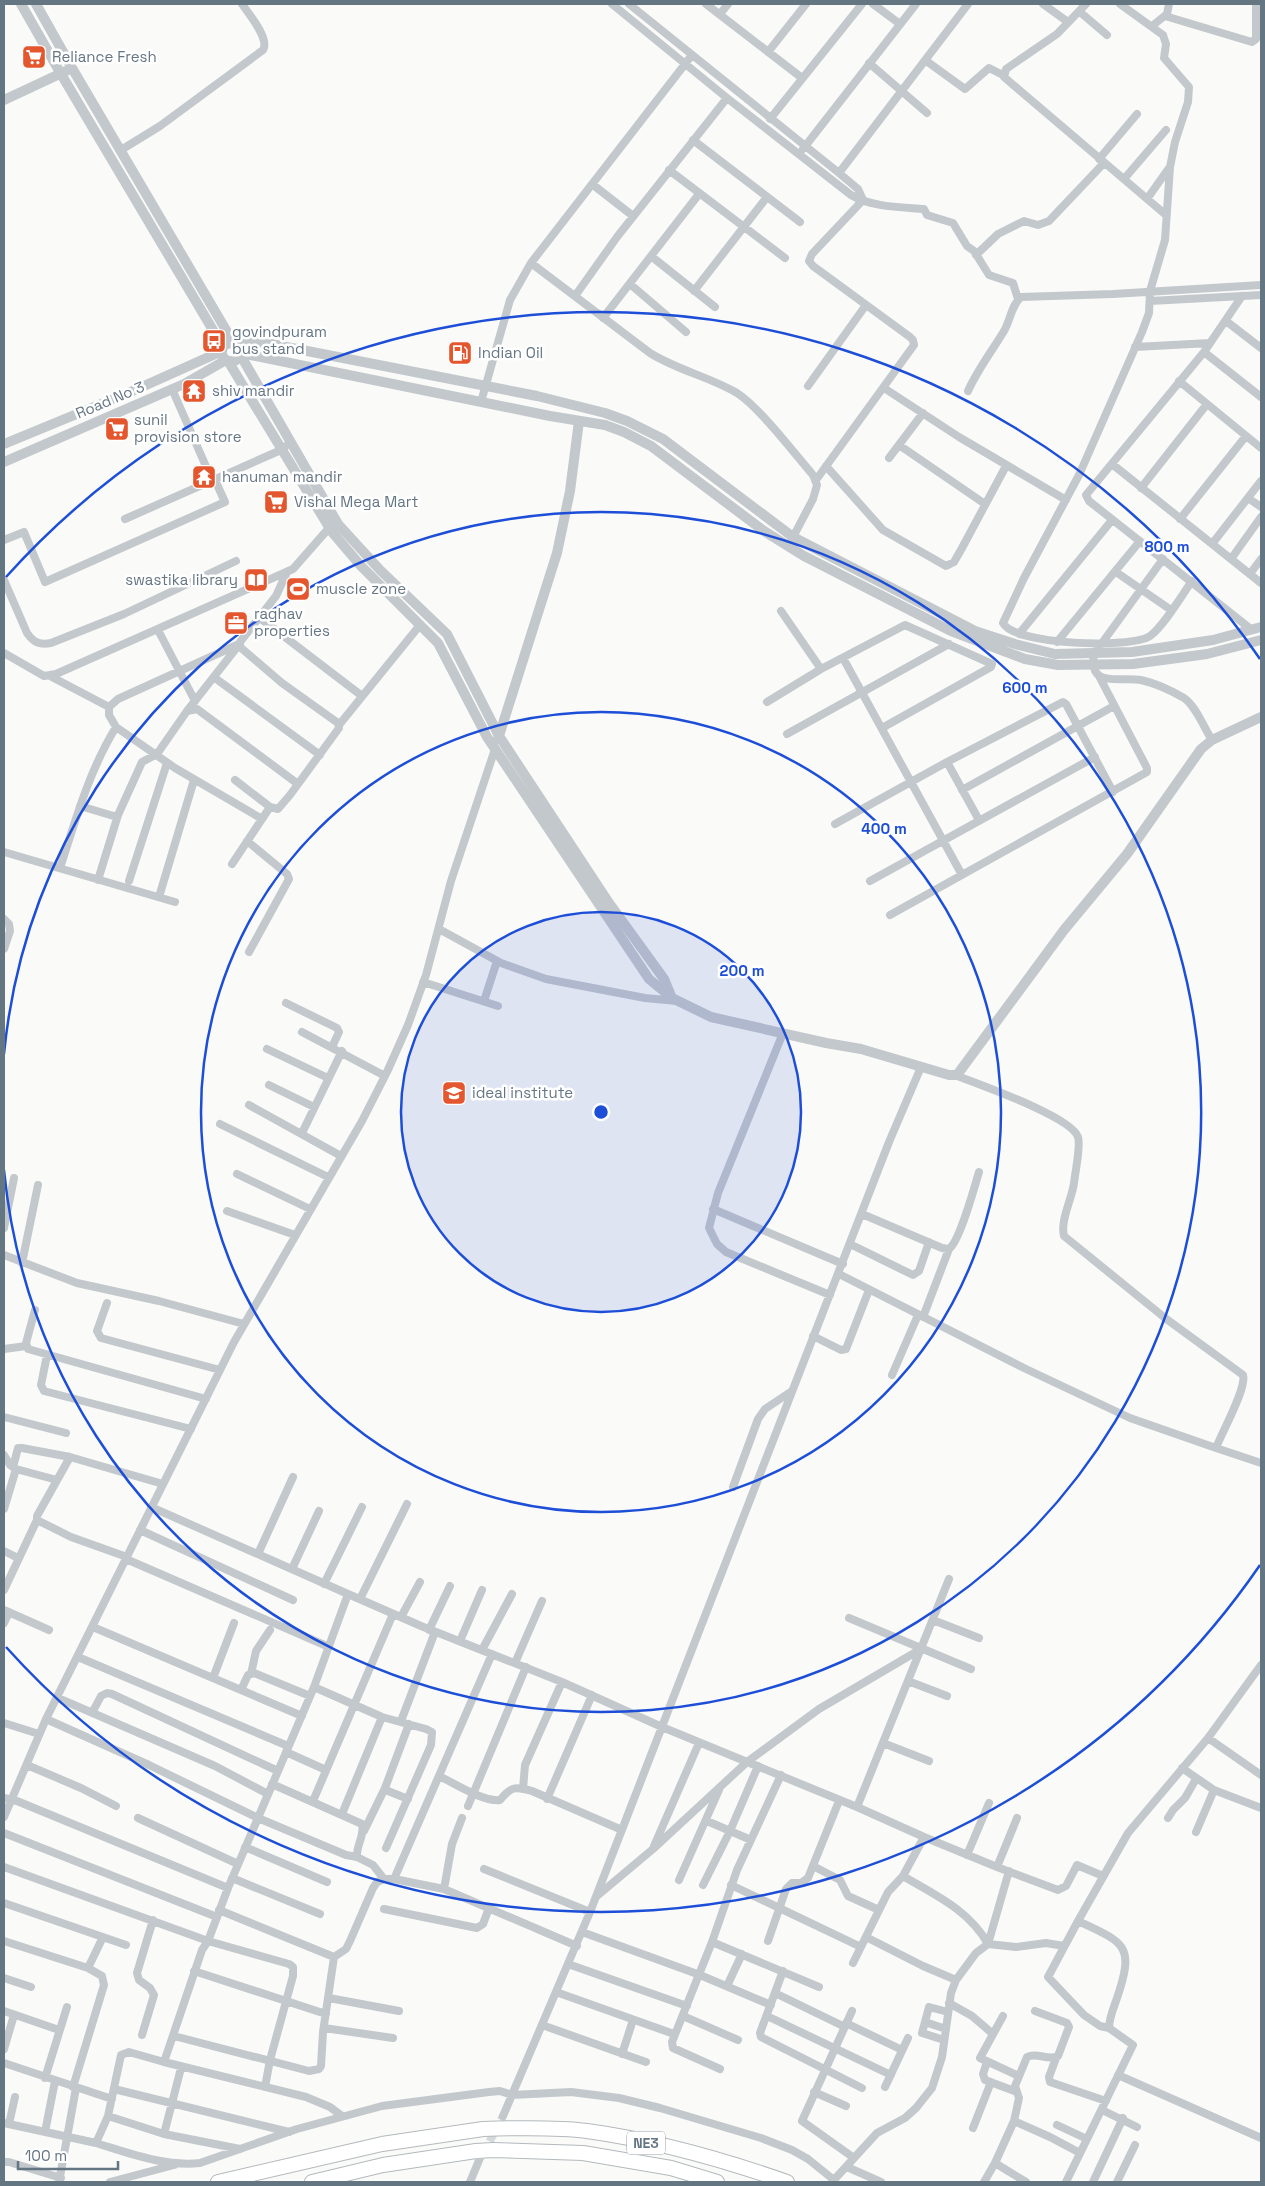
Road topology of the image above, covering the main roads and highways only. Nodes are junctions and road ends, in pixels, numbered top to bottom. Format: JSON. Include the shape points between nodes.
{"nodes":[{"id":1,"x":218,"y":2182,"type":"edge"},
{"id":2,"x":312,"y":2182,"type":"edge"},
{"id":3,"x":717,"y":2182,"type":"edge"},
{"id":4,"x":787,"y":2182,"type":"edge"}],
"edges":[{"from":1,"to":4,"type":"highway","number":"NE3","via":[[382,2144],[483,2129],[586,2131],[672,2148]]},
{"from":2,"to":3,"type":"highway","number":"NE3","via":[[383,2165],[493,2150],[583,2153],[671,2168]]}]}
